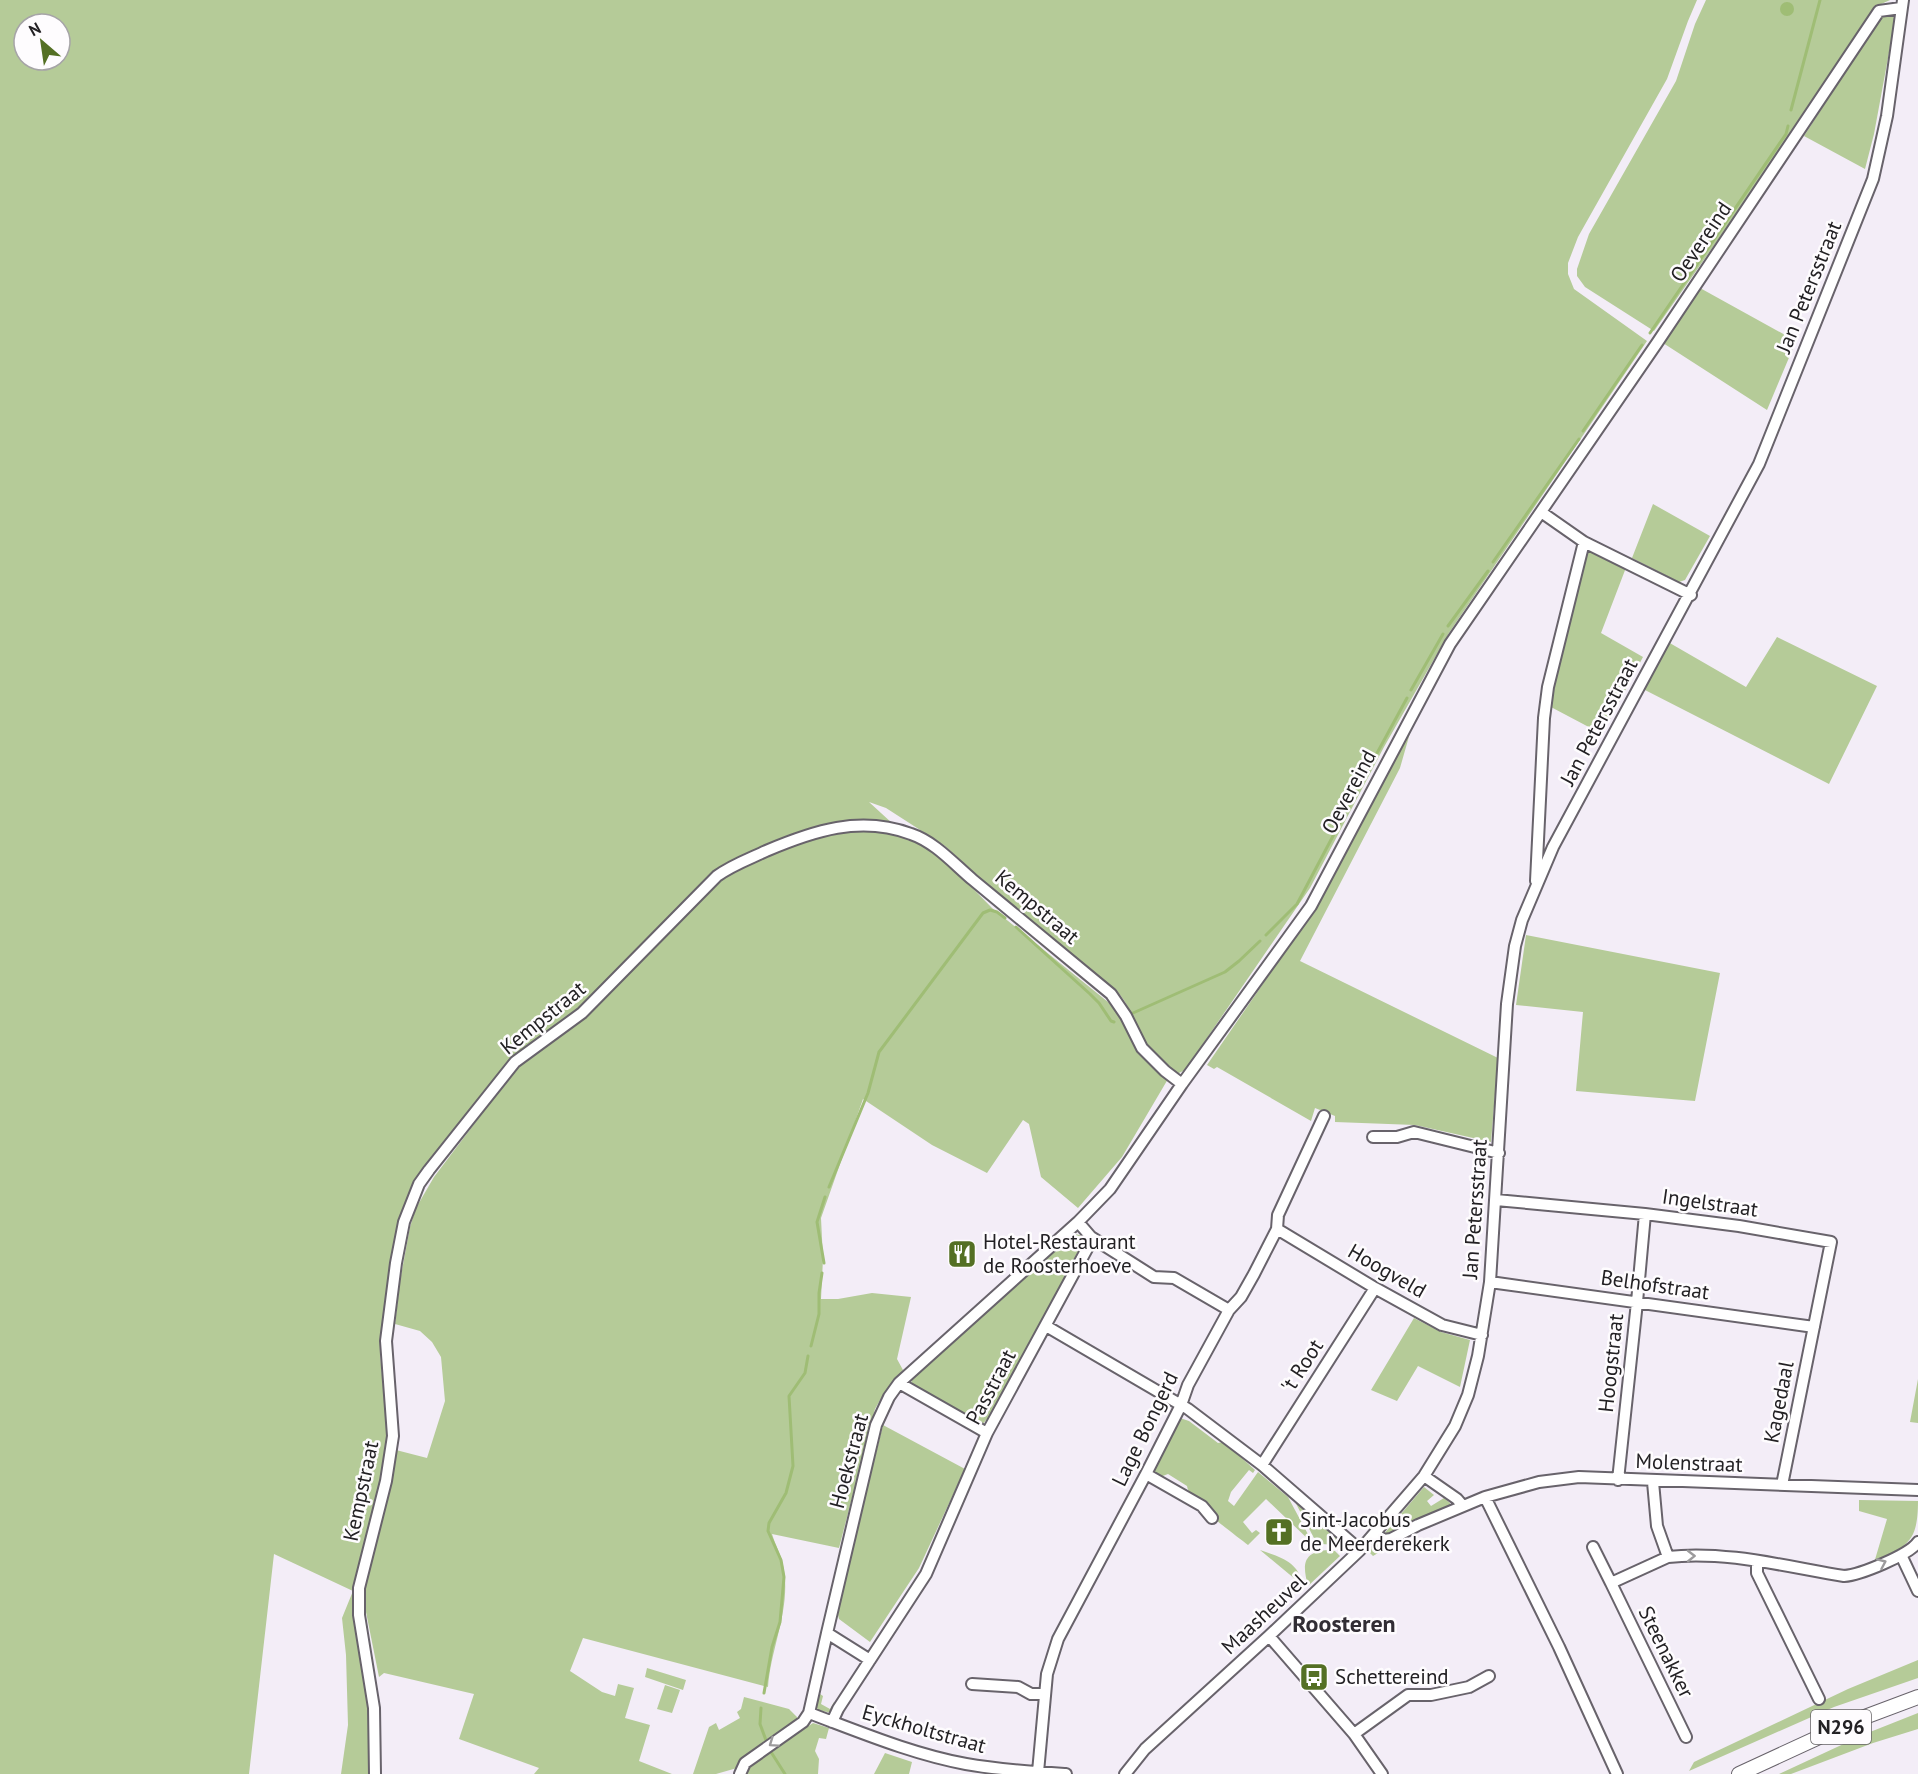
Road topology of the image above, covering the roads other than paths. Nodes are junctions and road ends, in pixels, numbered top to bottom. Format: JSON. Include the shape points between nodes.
{"nodes":[{"id":1,"x":1902,"y":4,"type":"edge"},
{"id":2,"x":1540,"y":512,"type":"junction"},
{"id":3,"x":1584,"y":542,"type":"junction"},
{"id":4,"x":1691,"y":595,"type":"junction"},
{"id":5,"x":1536,"y":887,"type":"junction"},
{"id":6,"x":1182,"y":1084,"type":"junction"},
{"id":7,"x":1324,"y":1116,"type":"dead end"},
{"id":8,"x":1373,"y":1137,"type":"dead end"},
{"id":9,"x":1498,"y":1153,"type":"junction"},
{"id":10,"x":1496,"y":1200,"type":"junction"},
{"id":11,"x":1645,"y":1214,"type":"junction"},
{"id":12,"x":1078,"y":1222,"type":"junction"},
{"id":13,"x":1277,"y":1229,"type":"junction"},
{"id":14,"x":1090,"y":1237,"type":"junction"},
{"id":15,"x":1490,"y":1282,"type":"junction"},
{"id":16,"x":1375,"y":1288,"type":"junction"},
{"id":17,"x":1637,"y":1302,"type":"junction"},
{"id":18,"x":1229,"y":1310,"type":"junction"},
{"id":19,"x":1046,"y":1326,"type":"junction"},
{"id":20,"x":1814,"y":1327,"type":"junction"},
{"id":21,"x":1482,"y":1335,"type":"junction"},
{"id":22,"x":899,"y":1383,"type":"junction"},
{"id":23,"x":1181,"y":1405,"type":"junction"},
{"id":24,"x":987,"y":1433,"type":"junction"},
{"id":25,"x":1262,"y":1465,"type":"junction"},
{"id":26,"x":1146,"y":1474,"type":"junction"},
{"id":27,"x":1424,"y":1476,"type":"junction"},
{"id":28,"x":1618,"y":1480,"type":"junction"},
{"id":29,"x":1653,"y":1482,"type":"junction"},
{"id":30,"x":1782,"y":1485,"type":"junction"},
{"id":31,"x":1918,"y":1490,"type":"edge"},
{"id":32,"x":1485,"y":1497,"type":"junction"},
{"id":33,"x":1463,"y":1506,"type":"junction"},
{"id":34,"x":1212,"y":1518,"type":"dead end"},
{"id":35,"x":1375,"y":1534,"type":"junction"},
{"id":36,"x":1918,"y":1542,"type":"edge"},
{"id":37,"x":1593,"y":1547,"type":"dead end"},
{"id":38,"x":1360,"y":1550,"type":"junction"},
{"id":39,"x":1901,"y":1555,"type":"junction"},
{"id":40,"x":1668,"y":1557,"type":"junction"},
{"id":41,"x":1757,"y":1561,"type":"junction"},
{"id":42,"x":1611,"y":1583,"type":"junction"},
{"id":43,"x":1918,"y":1591,"type":"edge"},
{"id":44,"x":827,"y":1633,"type":"junction"},
{"id":45,"x":1269,"y":1636,"type":"junction"},
{"id":46,"x":870,"y":1660,"type":"junction"},
{"id":47,"x":1489,"y":1676,"type":"dead end"},
{"id":48,"x":972,"y":1684,"type":"dead end"},
{"id":49,"x":1045,"y":1694,"type":"junction"},
{"id":50,"x":1918,"y":1697,"type":"edge"},
{"id":51,"x":1819,"y":1698,"type":"dead end"},
{"id":52,"x":809,"y":1713,"type":"junction"},
{"id":53,"x":832,"y":1722,"type":"junction"},
{"id":54,"x":1354,"y":1734,"type":"junction"},
{"id":55,"x":1686,"y":1737,"type":"dead end"},
{"id":56,"x":1038,"y":1772,"type":"junction"},
{"id":57,"x":375,"y":1774,"type":"edge"},
{"id":58,"x":740,"y":1774,"type":"edge"},
{"id":59,"x":1066,"y":1774,"type":"edge"},
{"id":60,"x":1125,"y":1774,"type":"edge"},
{"id":61,"x":1382,"y":1774,"type":"edge"},
{"id":62,"x":1617,"y":1774,"type":"edge"},
{"id":63,"x":1739,"y":1774,"type":"edge"}],
"edges":[{"from":1,"to":2,"type":"street","name":"Oevereind","via":[[1879,11]]},
{"from":1,"to":4,"type":"street","name":"Jan Petersstraat","via":[[1887,116],[1873,179],[1759,464]]},
{"from":2,"to":3,"type":"street"},
{"from":2,"to":6,"type":"street","name":"Oevereind","via":[[1450,644],[1311,906]]},
{"from":3,"to":4,"type":"street"},
{"from":3,"to":5,"type":"street","via":[[1545,708]]},
{"from":4,"to":5,"type":"street","name":"Jan Petersstraat"},
{"from":5,"to":9,"type":"street","name":"Jan Petersstraat","via":[[1522,921],[1511,972]]},
{"from":6,"to":12,"type":"street","via":[[1110,1189]]},
{"from":6,"to":57,"type":"street","name":"Kempstraat","via":[[1142,1048],[1111,994],[946,856],[913,834],[884,826],[830,828],[777,846],[717,876],[582,1013],[515,1062],[429,1170],[412,1201],[402,1233],[387,1320],[393,1436],[387,1481],[358,1594],[374,1708]]},
{"from":7,"to":13,"type":"street","name":"Lage Bongerd","via":[[1278,1215]]},
{"from":8,"to":9,"type":"street","via":[[1414,1132]]},
{"from":9,"to":10,"type":"street","name":"Jan Petersstraat"},
{"from":10,"to":11,"type":"street","name":"Ingelstraat"},
{"from":10,"to":15,"type":"street","name":"Jan Petersstraat"},
{"from":11,"to":17,"type":"street","name":"Hoogstraat"},
{"from":11,"to":20,"type":"street","name":"Ingelstraat","via":[[1831,1242]]},
{"from":12,"to":14,"type":"street"},
{"from":12,"to":22,"type":"street","name":"Hoekstraat"},
{"from":13,"to":16,"type":"street","name":"Hoogveld"},
{"from":13,"to":18,"type":"street","name":"Lage Bongerd","via":[[1241,1297]]},
{"from":14,"to":18,"type":"street","via":[[1154,1277],[1174,1278]]},
{"from":14,"to":19,"type":"street","name":"Passtraat"},
{"from":15,"to":17,"type":"street","name":"Belhofstraat"},
{"from":15,"to":21,"type":"street","name":"Jan Petersstraat"},
{"from":16,"to":21,"type":"street","name":"Hoogveld","via":[[1442,1325]]},
{"from":16,"to":25,"type":"street","name":"'t Root"},
{"from":17,"to":20,"type":"street","name":"Belhofstraat"},
{"from":17,"to":28,"type":"street","name":"Hoogstraat"},
{"from":18,"to":23,"type":"street","name":"Lage Bongerd"},
{"from":19,"to":23,"type":"street"},
{"from":19,"to":24,"type":"street","name":"Passtraat"},
{"from":20,"to":30,"type":"street","name":"Kagedaal"},
{"from":21,"to":27,"type":"street","name":"Jan Petersstraat","via":[[1468,1395],[1455,1426]]},
{"from":22,"to":24,"type":"street"},
{"from":22,"to":44,"type":"street","name":"Hoekstraat","via":[[876,1425]]},
{"from":23,"to":25,"type":"street"},
{"from":23,"to":26,"type":"street","name":"Lage Bongerd"},
{"from":24,"to":46,"type":"street","name":"Passtraat","via":[[926,1574]]},
{"from":25,"to":38,"type":"street"},
{"from":26,"to":34,"type":"street","via":[[1202,1506]]},
{"from":26,"to":49,"type":"street","name":"Lage Bongerd","via":[[1058,1639]]},
{"from":27,"to":33,"type":"street"},
{"from":27,"to":35,"type":"street","name":"Maasheuvel"},
{"from":28,"to":29,"type":"street","name":"Molenstraat"},
{"from":28,"to":32,"type":"street","name":"Molenstraat","via":[[1539,1482]]},
{"from":29,"to":30,"type":"street","name":"Molenstraat"},
{"from":29,"to":40,"type":"street","via":[[1657,1527]]},
{"from":30,"to":31,"type":"street","name":"Molenstraat"},
{"from":32,"to":33,"type":"street","name":"Molenstraat"},
{"from":32,"to":62,"type":"street"},
{"from":33,"to":35,"type":"street","name":"Molenstraat","via":[[1391,1539],[1384,1540]]},
{"from":35,"to":38,"type":"street","name":"Maasheuvel"},
{"from":36,"to":39,"type":"street"},
{"from":37,"to":42,"type":"street","name":"Steenakker"},
{"from":38,"to":45,"type":"street","name":"Maasheuvel"},
{"from":41,"to":39,"type":"street","one_way":true,"via":[[1844,1576],[1856,1575]]},
{"from":39,"to":43,"type":"street"},
{"from":40,"to":41,"type":"street","one_way":true},
{"from":40,"to":42,"type":"street"},
{"from":41,"to":51,"type":"street","via":[[1757,1573]]},
{"from":42,"to":55,"type":"street","name":"Steenakker"},
{"from":44,"to":46,"type":"street"},
{"from":44,"to":52,"type":"street","name":"Hoekstraat"},
{"from":45,"to":54,"type":"street"},
{"from":45,"to":60,"type":"street","name":"Maasheuvel","via":[[1145,1749]]},
{"from":46,"to":53,"type":"street","name":"Passtraat"},
{"from":47,"to":54,"type":"street","via":[[1468,1687],[1431,1695],[1408,1695]]},
{"from":48,"to":49,"type":"street","via":[[1018,1687],[1031,1694]]},
{"from":49,"to":56,"type":"street","name":"Lage Bongerd"},
{"from":50,"to":63,"type":"main road","number":"N296"},
{"from":52,"to":53,"type":"street","name":"Eyckholtstraat"},
{"from":52,"to":58,"type":"street","one_way":true,"via":[[803,1722],[745,1763]]},
{"from":53,"to":56,"type":"street","name":"Eyckholtstraat","via":[[964,1764]]},
{"from":54,"to":61,"type":"street"},
{"from":56,"to":59,"type":"street","name":"Eyckholtstraat"}]}
